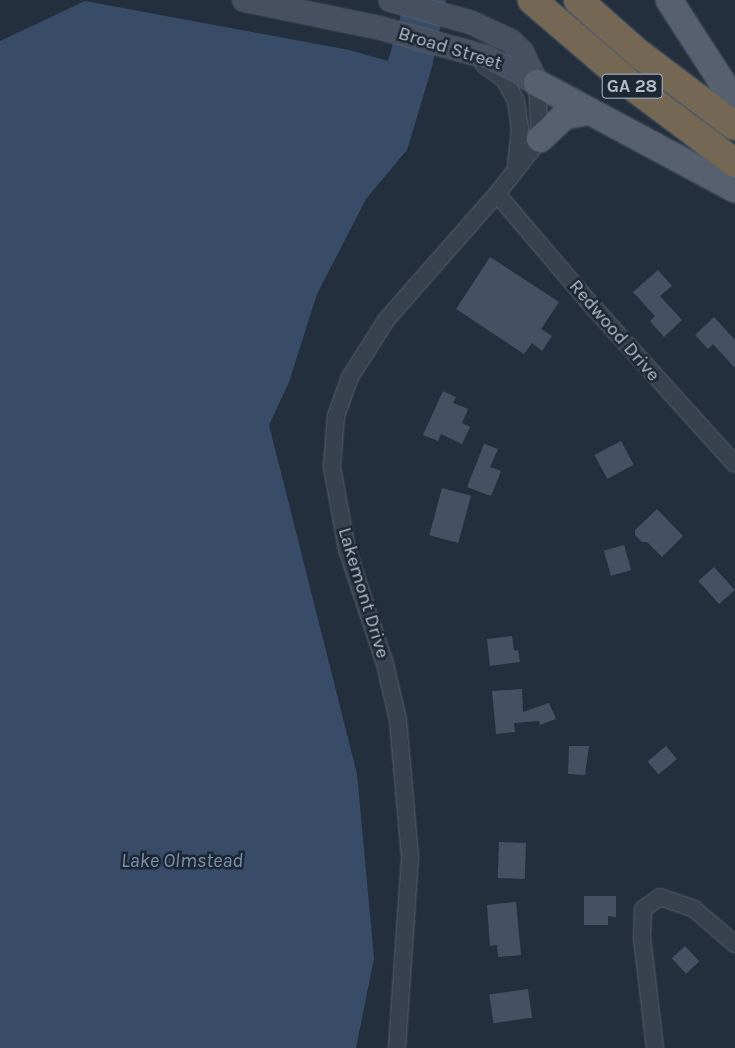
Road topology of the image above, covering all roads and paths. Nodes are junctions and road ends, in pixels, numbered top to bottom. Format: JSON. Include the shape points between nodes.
{"nodes":[{"id":1,"x":244,"y":0,"type":"edge"},
{"id":2,"x":390,"y":0,"type":"edge"},
{"id":3,"x":578,"y":0,"type":"edge"},
{"id":4,"x":669,"y":0,"type":"edge"},
{"id":5,"x":533,"y":1,"type":"edge"},
{"id":6,"x":461,"y":50,"type":"junction"},
{"id":7,"x":537,"y":83,"type":"junction"},
{"id":8,"x":735,"y":102,"type":"edge"},
{"id":9,"x":590,"y":111,"type":"junction"},
{"id":10,"x":735,"y":126,"type":"edge"},
{"id":11,"x":540,"y":139,"type":"junction"},
{"id":12,"x":735,"y":163,"type":"edge"},
{"id":13,"x":516,"y":166,"type":"junction"},
{"id":14,"x":735,"y":189,"type":"edge"},
{"id":15,"x":497,"y":194,"type":"junction"},
{"id":16,"x":735,"y":464,"type":"edge"},
{"id":17,"x":735,"y":944,"type":"edge"},
{"id":18,"x":398,"y":1048,"type":"edge"},
{"id":19,"x":655,"y":1048,"type":"edge"}],
"edges":[{"from":1,"to":6,"type":"main road","name":"Broad Street","via":[[380,28]]},
{"from":2,"to":7,"type":"main road","name":"Broad Street","via":[[470,22],[511,40],[522,52]]},
{"from":3,"to":10,"type":"highway","number":"GA 28","via":[[638,53]]},
{"from":4,"to":8,"type":"main road"},
{"from":5,"to":12,"type":"highway","number":"GA 28","via":[[646,97]]},
{"from":6,"to":7,"type":"main road","name":"Broad Street","via":[[486,57]]},
{"from":6,"to":13,"type":"street","name":"Lakemont Drive","via":[[504,79],[516,101],[520,128]]},
{"from":7,"to":9,"type":"main road"},
{"from":7,"to":11,"type":"street"},
{"from":9,"to":11,"type":"main road","via":[[565,116]]},
{"from":9,"to":14,"type":"main road"},
{"from":11,"to":13,"type":"street","name":"Lakemont Drive"},
{"from":13,"to":15,"type":"street","name":"Lakemont Drive"},
{"from":15,"to":16,"type":"street","name":"Redwood Drive","via":[[588,302]]},
{"from":15,"to":18,"type":"street","name":"Lakemont Drive","via":[[387,319],[350,378],[336,416],[332,467],[347,549],[385,664],[400,747],[410,857]]},
{"from":17,"to":19,"type":"street","via":[[694,908],[660,897],[643,908],[642,938]]}]}
